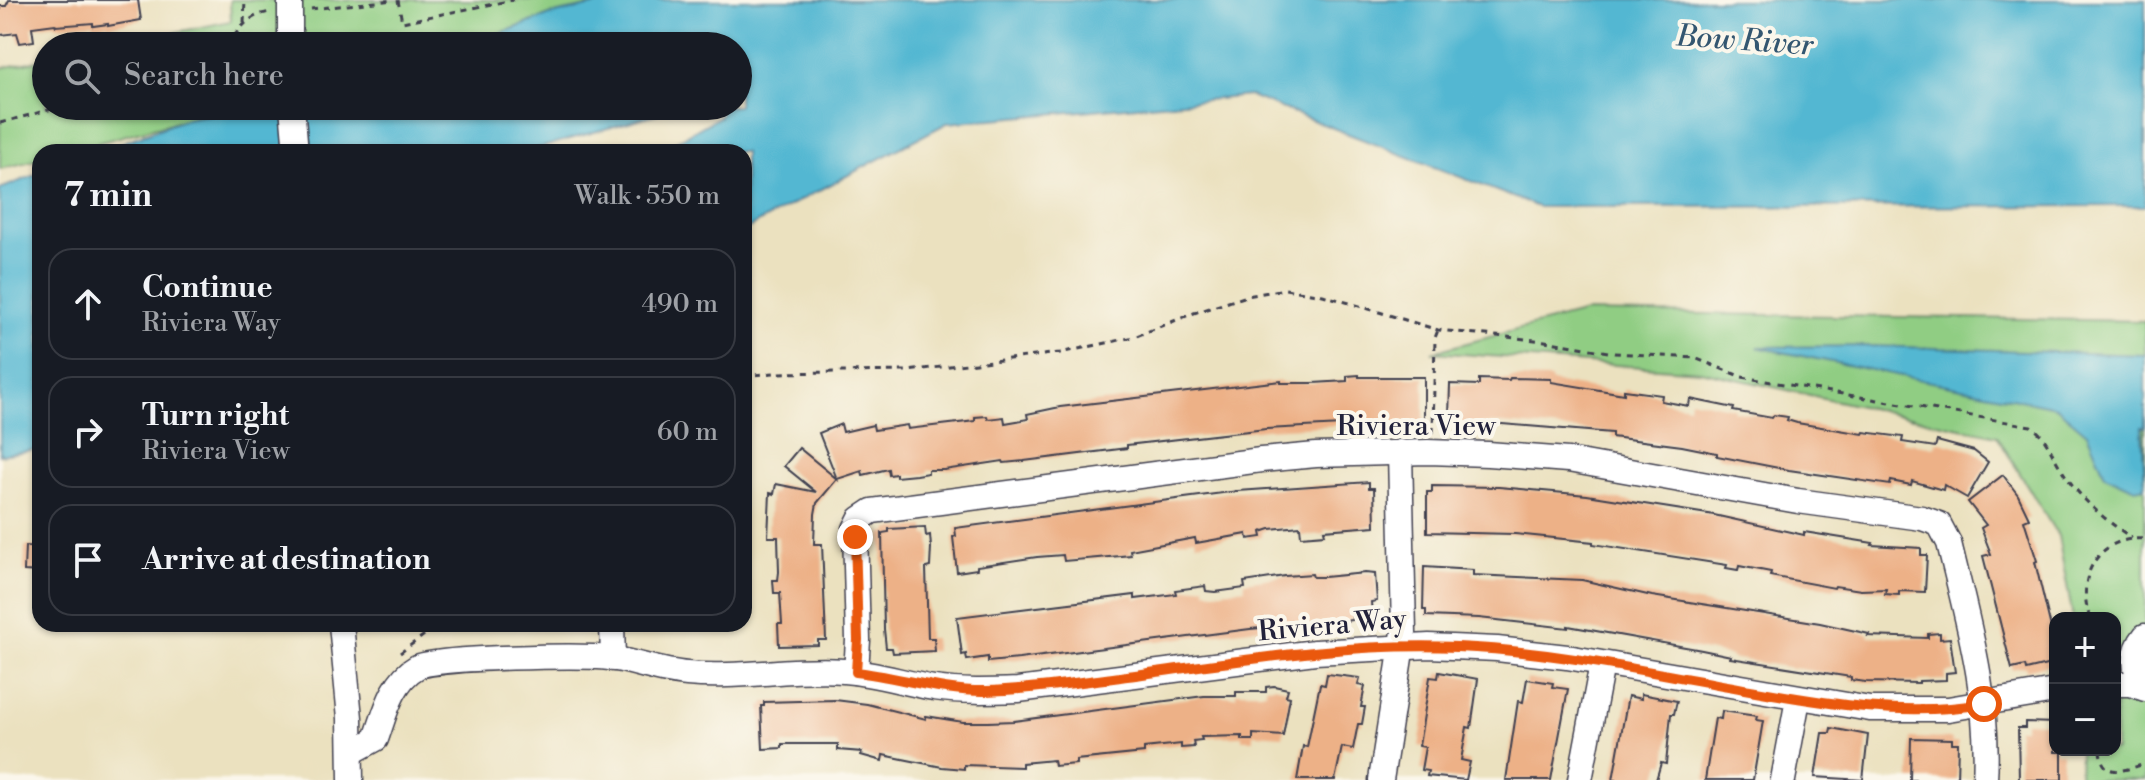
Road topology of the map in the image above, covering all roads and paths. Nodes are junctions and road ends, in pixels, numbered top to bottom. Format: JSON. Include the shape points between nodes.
{"nodes":[{"id":1,"x":245,"y":0,"type":"edge"},
{"id":2,"x":396,"y":0,"type":"edge"},
{"id":3,"x":513,"y":0,"type":"edge"},
{"id":4,"x":289,"y":6,"type":"edge"},
{"id":5,"x":244,"y":23,"type":"junction"},
{"id":6,"x":237,"y":32,"type":"edge"},
{"id":7,"x":290,"y":32,"type":"edge"},
{"id":8,"x":32,"y":114,"type":"edge"},
{"id":9,"x":293,"y":120,"type":"edge"},
{"id":10,"x":0,"y":123,"type":"edge"},
{"id":11,"x":295,"y":144,"type":"edge"},
{"id":12,"x":1438,"y":330,"type":"junction"},
{"id":13,"x":752,"y":375,"type":"edge"},
{"id":14,"x":1433,"y":439,"type":"dead end"},
{"id":15,"x":1400,"y":452,"type":"junction"},
{"id":16,"x":2132,"y":538,"type":"junction"},
{"id":17,"x":2145,"y":539,"type":"edge"},
{"id":18,"x":2089,"y":612,"type":"edge"},
{"id":19,"x":342,"y":632,"type":"edge"},
{"id":20,"x":612,"y":632,"type":"edge"},
{"id":21,"x":2141,"y":642,"type":"edge"},
{"id":22,"x":1402,"y":647,"type":"junction"},
{"id":23,"x":2121,"y":657,"type":"edge"},
{"id":24,"x":613,"y":659,"type":"junction"},
{"id":25,"x":1602,"y":664,"type":"junction"},
{"id":26,"x":856,"y":672,"type":"junction"},
{"id":27,"x":2121,"y":684,"type":"edge"},
{"id":28,"x":2145,"y":687,"type":"edge"},
{"id":29,"x":2049,"y":692,"type":"edge"},
{"id":30,"x":1798,"y":699,"type":"junction"},
{"id":31,"x":1984,"y":704,"type":"junction"},
{"id":32,"x":352,"y":752,"type":"junction"},
{"id":33,"x":2101,"y":756,"type":"edge"},
{"id":34,"x":2145,"y":764,"type":"edge"},
{"id":35,"x":351,"y":780,"type":"edge"},
{"id":36,"x":1381,"y":780,"type":"edge"},
{"id":37,"x":1580,"y":780,"type":"edge"},
{"id":38,"x":1783,"y":780,"type":"edge"},
{"id":39,"x":1985,"y":780,"type":"edge"}],
"edges":[{"from":1,"to":5,"type":"path"},
{"from":2,"to":3,"type":"path","via":[[402,22]]},
{"from":2,"to":4,"type":"path"},
{"from":4,"to":5,"type":"path"},
{"from":4,"to":7,"type":"street"},
{"from":5,"to":6,"type":"path"},
{"from":8,"to":10,"type":"path"},
{"from":9,"to":11,"type":"street"},
{"from":12,"to":13,"type":"path","via":[[1323,295],[1285,289],[1247,296],[1134,337],[1060,353],[907,371]]},
{"from":12,"to":14,"type":"path"},
{"from":12,"to":16,"type":"path","via":[[1695,358],[1742,377],[2031,426],[2049,442],[2059,465],[2100,517]]},
{"from":15,"to":22,"type":"street"},
{"from":15,"to":26,"type":"street","name":"Riviera View","via":[[1261,460],[872,511],[855,529]]},
{"from":15,"to":31,"type":"street","name":"Riviera View","via":[[1568,460],[1939,524],[1949,543]]},
{"from":16,"to":17,"type":"path"},
{"from":16,"to":18,"type":"path","via":[[2103,551],[2090,567],[2084,592]]},
{"from":19,"to":32,"type":"street"},
{"from":20,"to":24,"type":"street"},
{"from":21,"to":23,"type":"street"},
{"from":21,"to":28,"type":"street","via":[[2136,670]]},
{"from":22,"to":25,"type":"street","name":"Riviera Way","via":[[1497,649]]},
{"from":22,"to":26,"type":"street","name":"Riviera Way","via":[[1315,652],[1018,690],[948,690]]},
{"from":22,"to":36,"type":"street"},
{"from":24,"to":26,"type":"street","name":"Riviera Way","via":[[688,675]]},
{"from":24,"to":32,"type":"street","name":"Riviera Way","via":[[429,663],[413,670],[392,695],[376,739]]},
{"from":25,"to":30,"type":"street","name":"Riviera Way"},
{"from":25,"to":37,"type":"street"},
{"from":27,"to":28,"type":"street"},
{"from":29,"to":31,"type":"street","name":"Riviera Way"},
{"from":30,"to":31,"type":"street","name":"Riviera Way","via":[[1909,711]]},
{"from":30,"to":38,"type":"street"},
{"from":31,"to":39,"type":"street"},
{"from":32,"to":35,"type":"street"},
{"from":33,"to":34,"type":"path","via":[[2107,770]]}]}
